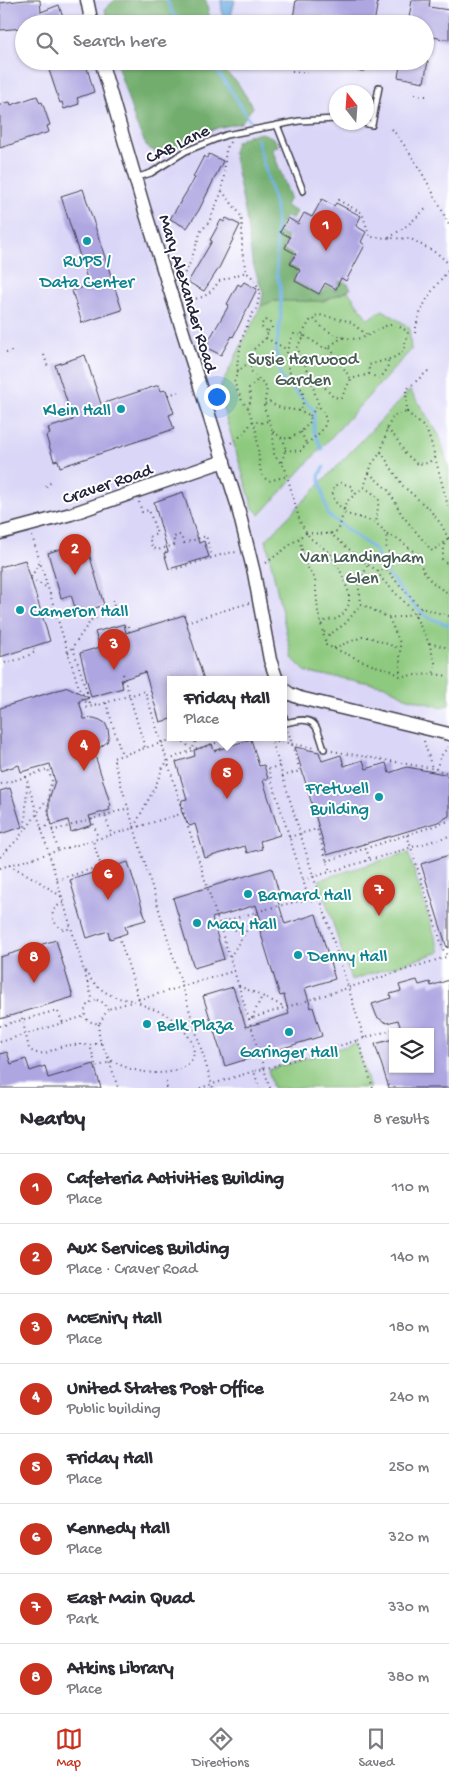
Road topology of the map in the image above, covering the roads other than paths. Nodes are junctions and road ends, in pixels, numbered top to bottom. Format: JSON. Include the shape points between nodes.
{"nodes":[{"id":1,"x":87,"y":0,"type":"edge"},
{"id":2,"x":90,"y":15,"type":"edge"},
{"id":3,"x":104,"y":70,"type":"edge"},
{"id":4,"x":379,"y":87,"type":"dead end"},
{"id":5,"x":374,"y":114,"type":"edge"},
{"id":6,"x":329,"y":119,"type":"edge"},
{"id":7,"x":277,"y":125,"type":"junction"},
{"id":8,"x":135,"y":178,"type":"junction"},
{"id":9,"x":303,"y":190,"type":"dead end"},
{"id":10,"x":224,"y":461,"type":"junction"},
{"id":11,"x":0,"y":533,"type":"edge"},
{"id":12,"x":276,"y":676,"type":"edge"},
{"id":13,"x":287,"y":691,"type":"edge"},
{"id":14,"x":287,"y":723,"type":"edge"},
{"id":15,"x":449,"y":734,"type":"edge"},
{"id":16,"x":324,"y":749,"type":"road end"}],
"edges":[{"from":1,"to":2,"type":"street"},
{"from":3,"to":8,"type":"street","name":"Mary Alexander Road"},
{"from":4,"to":5,"type":"lane"},
{"from":6,"to":7,"type":"lane","name":"CAB Lane"},
{"from":7,"to":8,"type":"lane","name":"CAB Lane","via":[[221,137]]},
{"from":7,"to":9,"type":"lane"},
{"from":8,"to":10,"type":"street","name":"Mary Alexander Road"},
{"from":10,"to":11,"type":"street","name":"Craver Road","via":[[71,514]]},
{"from":10,"to":12,"type":"street","name":"Mary Alexander Road","via":[[244,533]]},
{"from":13,"to":15,"type":"street","via":[[300,698]]},
{"from":14,"to":16,"type":"lane","via":[[301,719],[312,722]]}]}
